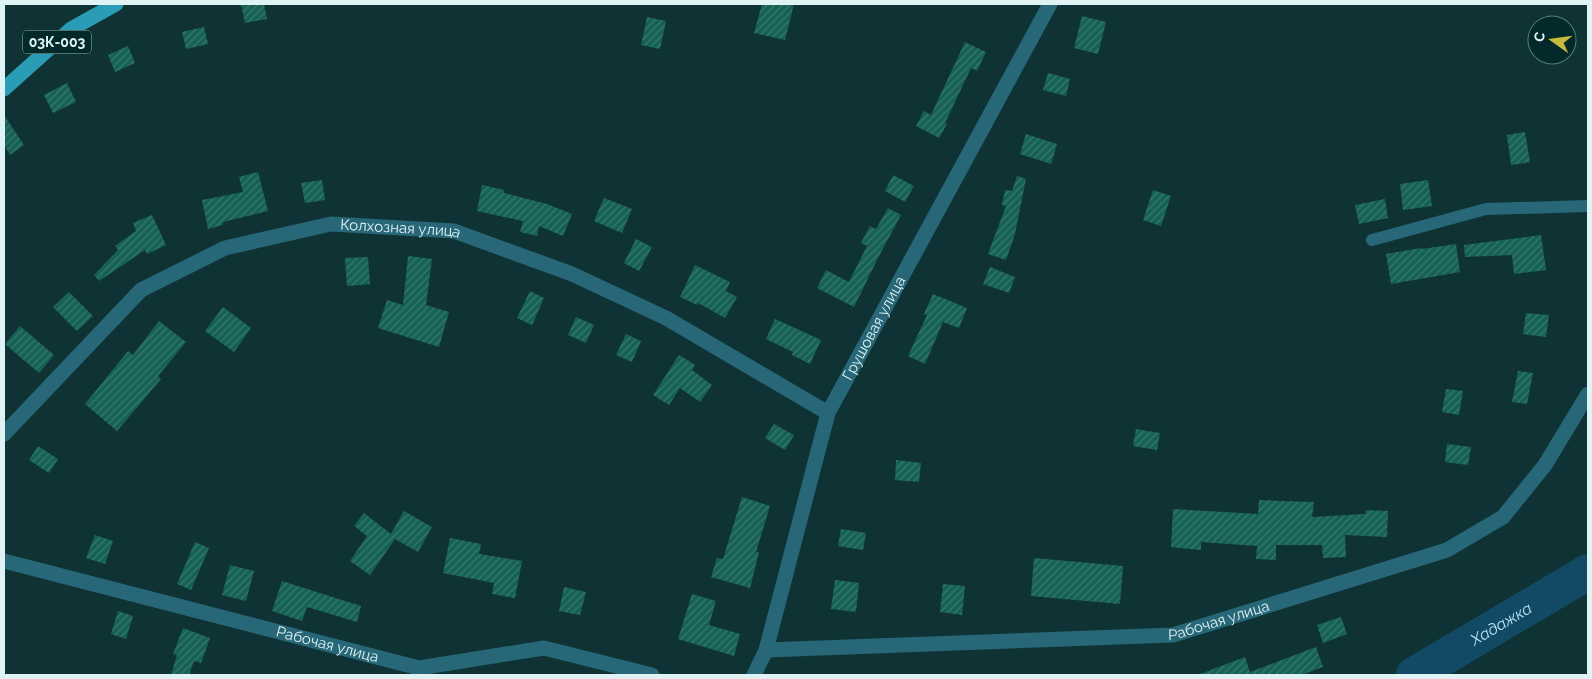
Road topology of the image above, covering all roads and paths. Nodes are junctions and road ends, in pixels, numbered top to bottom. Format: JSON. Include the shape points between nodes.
{"nodes":[{"id":1,"x":116,"y":4,"type":"edge"},
{"id":2,"x":1050,"y":4,"type":"edge"},
{"id":3,"x":4,"y":89,"type":"edge"},
{"id":4,"x":1588,"y":206,"type":"edge"},
{"id":5,"x":1372,"y":240,"type":"dead end"},
{"id":6,"x":1588,"y":394,"type":"edge"},
{"id":7,"x":828,"y":413,"type":"junction"},
{"id":8,"x":4,"y":434,"type":"edge"},
{"id":9,"x":4,"y":561,"type":"edge"},
{"id":10,"x":766,"y":650,"type":"junction"},
{"id":11,"x":418,"y":672,"type":"edge"},
{"id":12,"x":652,"y":675,"type":"edge"},
{"id":13,"x":754,"y":675,"type":"edge"}],
"edges":[{"from":1,"to":3,"type":"main road","number":"03К-003","via":[[71,29]]},
{"from":2,"to":7,"type":"street","name":"Грушовая улица"},
{"from":4,"to":5,"type":"lane","via":[[1486,209]]},
{"from":6,"to":10,"type":"street","name":"Рабочая улица","via":[[1545,465],[1503,517],[1447,550],[1173,635]]},
{"from":7,"to":8,"type":"street","name":"Колхозная улица","via":[[666,318],[572,274],[454,231],[331,224],[226,248],[141,290]]},
{"from":7,"to":10,"type":"street","name":"Грушовая улица"},
{"from":9,"to":11,"type":"street","name":"Рабочая улица"},
{"from":10,"to":13,"type":"street","name":"Грушовая улица"},
{"from":11,"to":12,"type":"street","name":"Рабочая улица","via":[[544,648]]}]}
